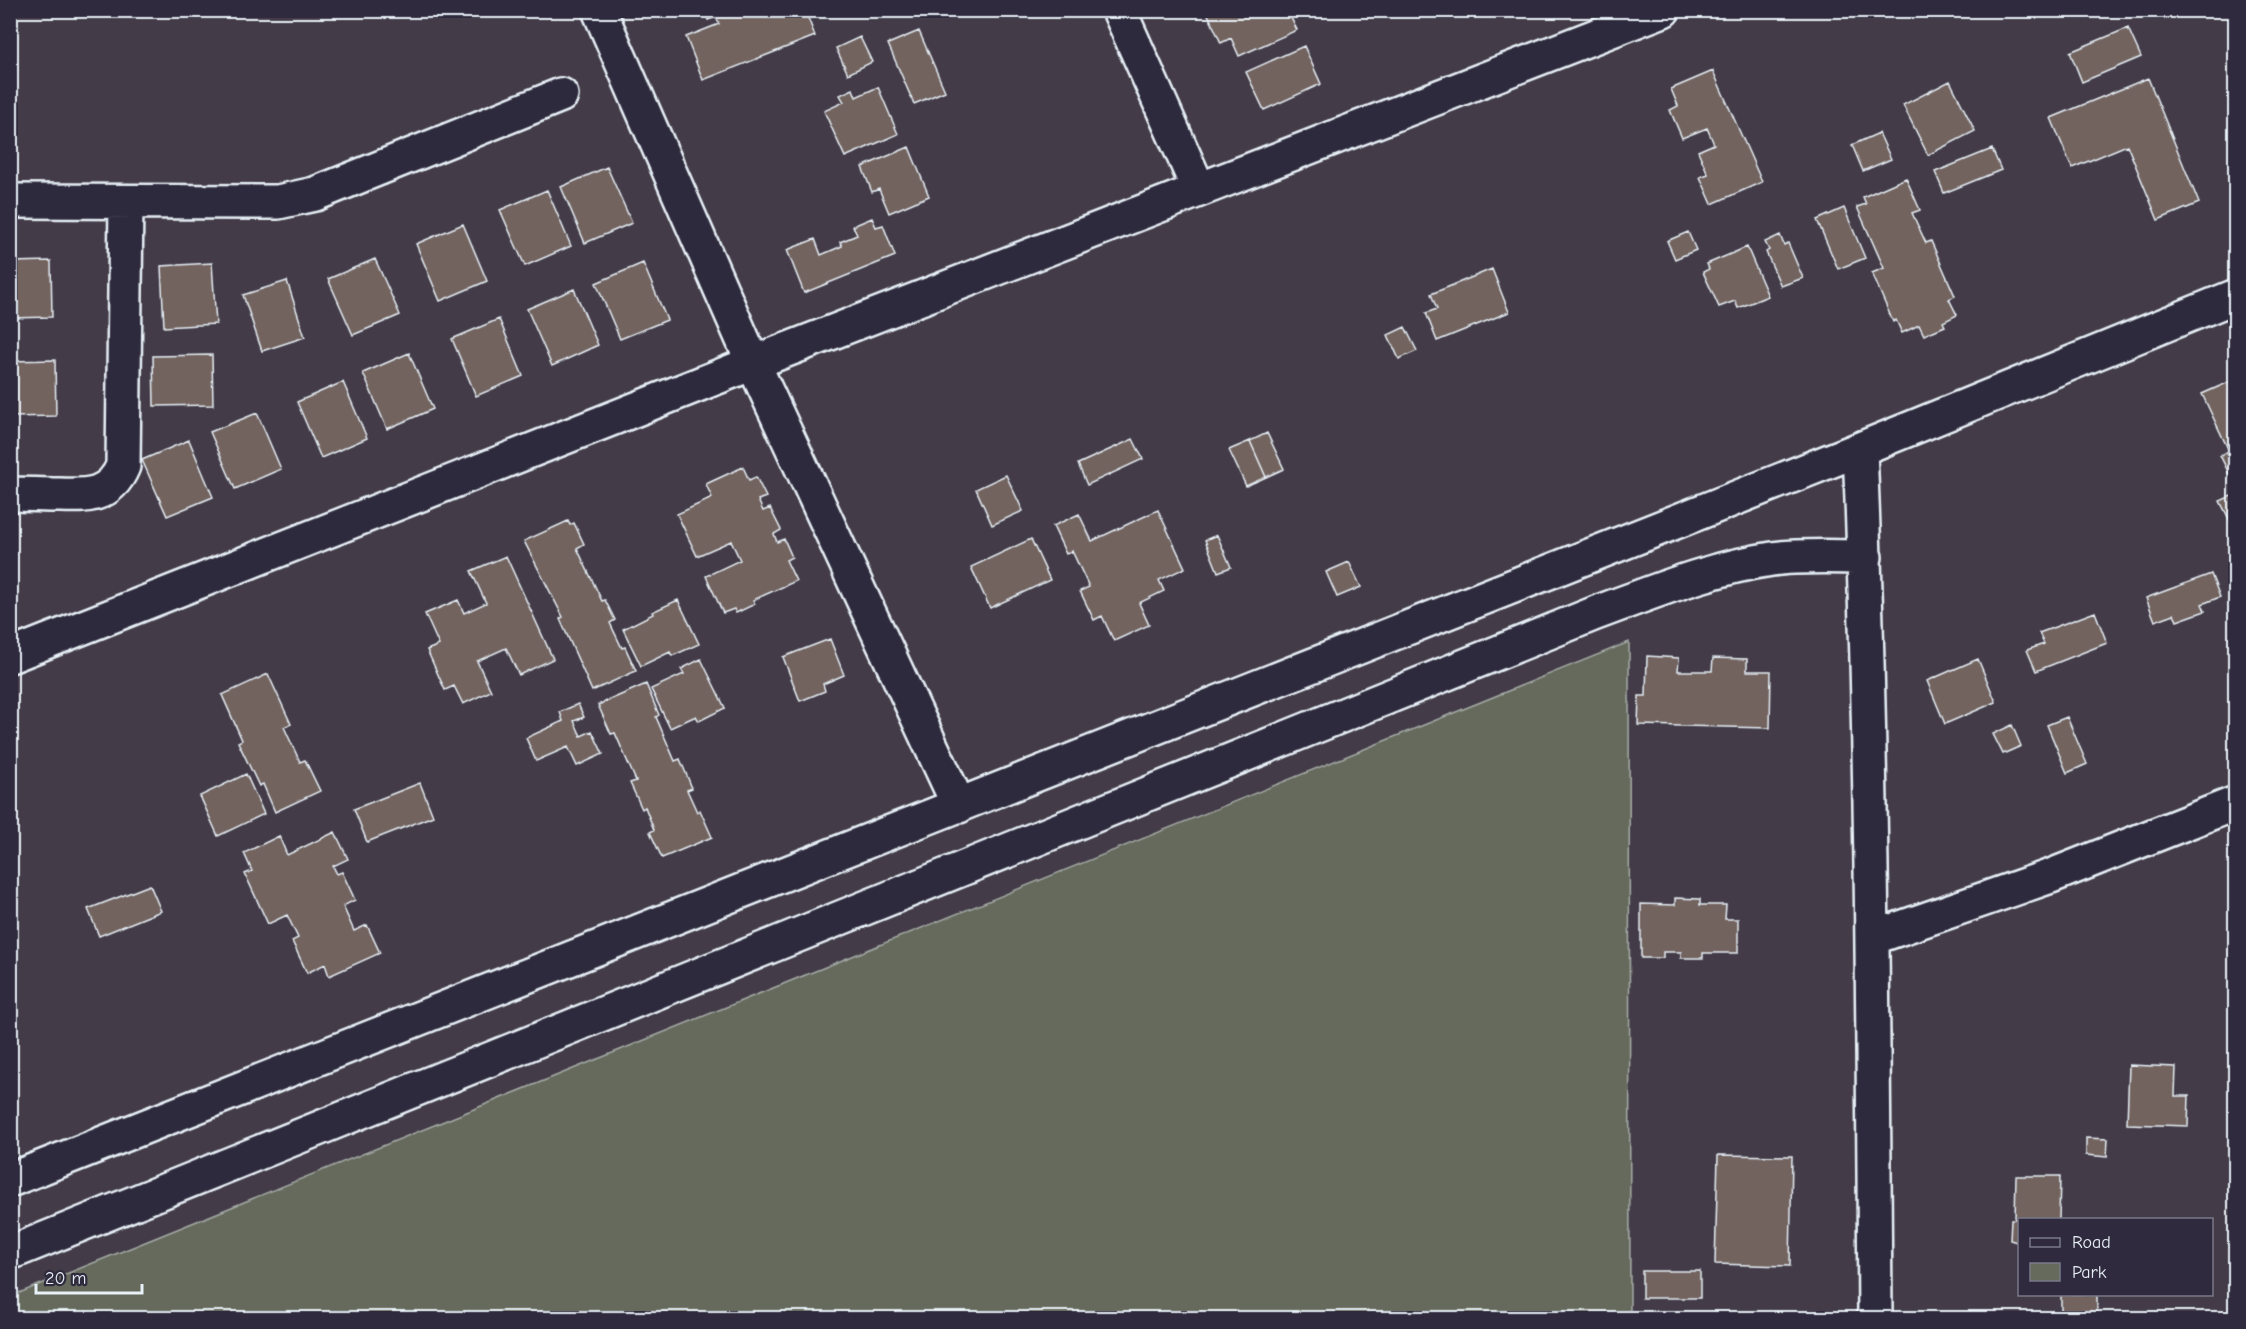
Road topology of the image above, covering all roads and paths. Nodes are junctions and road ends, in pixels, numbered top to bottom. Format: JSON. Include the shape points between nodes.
{"nodes":[{"id":1,"x":599,"y":10,"type":"edge"},
{"id":2,"x":1119,"y":10,"type":"edge"},
{"id":3,"x":1663,"y":10,"type":"edge"},
{"id":4,"x":561,"y":95,"type":"dead end"},
{"id":5,"x":1199,"y":190,"type":"junction"},
{"id":6,"x":10,"y":201,"type":"edge"},
{"id":7,"x":126,"y":202,"type":"junction"},
{"id":8,"x":2235,"y":296,"type":"edge"},
{"id":9,"x":753,"y":363,"type":"junction"},
{"id":10,"x":1860,"y":449,"type":"junction"},
{"id":11,"x":10,"y":494,"type":"edge"},
{"id":12,"x":1865,"y":557,"type":"junction"},
{"id":13,"x":10,"y":656,"type":"edge"},
{"id":14,"x":2235,"y":803,"type":"edge"},
{"id":15,"x":958,"y":806,"type":"junction"},
{"id":16,"x":1872,"y":938,"type":"junction"},
{"id":17,"x":10,"y":1180,"type":"edge"},
{"id":18,"x":10,"y":1253,"type":"edge"},
{"id":19,"x":1875,"y":1318,"type":"edge"}],
"edges":[{"from":1,"to":9,"type":"street"},
{"from":2,"to":5,"type":"street"},
{"from":3,"to":5,"type":"street"},
{"from":4,"to":7,"type":"street","via":[[315,194],[278,202]]},
{"from":5,"to":9,"type":"street"},
{"from":6,"to":7,"type":"street"},
{"from":7,"to":11,"type":"street","via":[[123,466],[111,485],[87,496]]},
{"from":8,"to":10,"type":"street"},
{"from":9,"to":13,"type":"street"},
{"from":9,"to":15,"type":"street"},
{"from":10,"to":12,"type":"street"},
{"from":10,"to":15,"type":"street"},
{"from":12,"to":16,"type":"street"},
{"from":12,"to":18,"type":"street","via":[[1811,556],[1730,567],[1596,613]]},
{"from":14,"to":16,"type":"street","via":[[2051,876]]},
{"from":15,"to":17,"type":"street"},
{"from":16,"to":19,"type":"street"}]}
